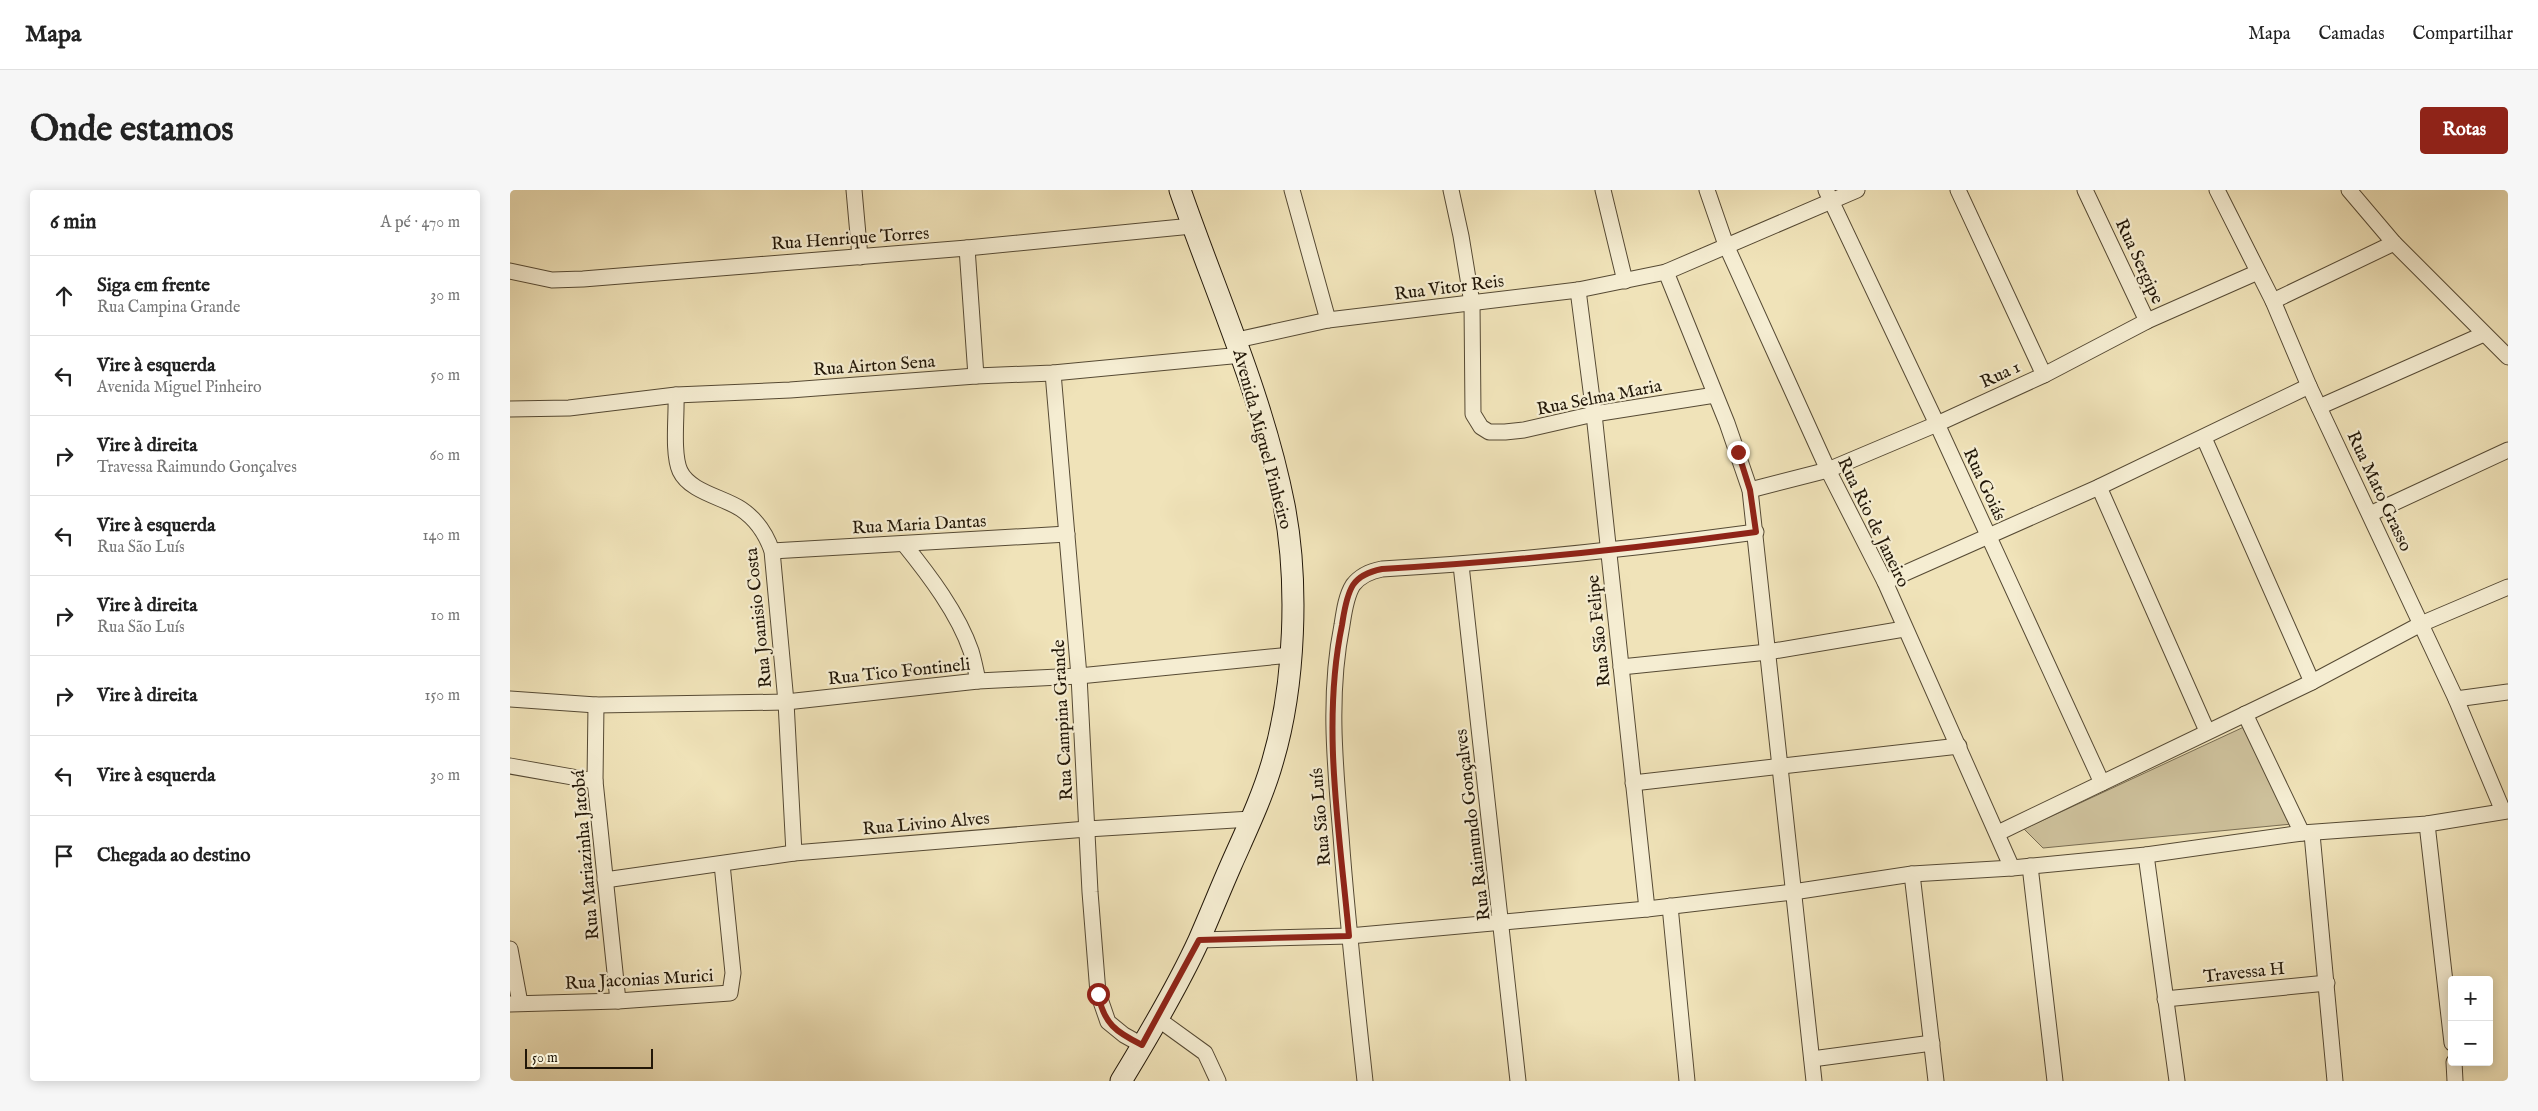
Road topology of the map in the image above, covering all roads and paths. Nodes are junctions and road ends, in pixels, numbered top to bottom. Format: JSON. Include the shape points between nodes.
{"nodes":[{"id":1,"x":854,"y":190,"type":"edge"},
{"id":2,"x":1180,"y":190,"type":"edge"},
{"id":3,"x":1292,"y":190,"type":"edge"},
{"id":4,"x":1450,"y":190,"type":"edge"},
{"id":5,"x":1603,"y":190,"type":"edge"},
{"id":6,"x":1707,"y":190,"type":"edge"},
{"id":7,"x":1857,"y":190,"type":"edge"},
{"id":8,"x":1958,"y":190,"type":"edge"},
{"id":9,"x":2085,"y":190,"type":"edge"},
{"id":10,"x":2348,"y":190,"type":"edge"},
{"id":11,"x":2223,"y":192,"type":"edge"},
{"id":12,"x":1829,"y":196,"type":"edge"},
{"id":13,"x":1192,"y":226,"type":"junction"},
{"id":14,"x":2394,"y":243,"type":"junction"},
{"id":15,"x":1726,"y":245,"type":"junction"},
{"id":16,"x":967,"y":248,"type":"junction"},
{"id":17,"x":860,"y":257,"type":"junction"},
{"id":18,"x":510,"y":271,"type":"edge"},
{"id":19,"x":1666,"y":272,"type":"junction"},
{"id":20,"x":2258,"y":272,"type":"junction"},
{"id":21,"x":1625,"y":281,"type":"junction"},
{"id":22,"x":1578,"y":290,"type":"junction"},
{"id":23,"x":2273,"y":301,"type":"junction"},
{"id":24,"x":1472,"y":303,"type":"junction"},
{"id":25,"x":1328,"y":320,"type":"junction"},
{"id":26,"x":2147,"y":321,"type":"junction"},
{"id":27,"x":2484,"y":334,"type":"junction"},
{"id":28,"x":1239,"y":347,"type":"junction"},
{"id":29,"x":2508,"y":357,"type":"edge"},
{"id":30,"x":1053,"y":373,"type":"junction"},
{"id":31,"x":2044,"y":375,"type":"junction"},
{"id":32,"x":976,"y":376,"type":"junction"},
{"id":33,"x":2309,"y":386,"type":"junction"},
{"id":34,"x":676,"y":395,"type":"junction"},
{"id":35,"x":1715,"y":395,"type":"junction"},
{"id":36,"x":2319,"y":407,"type":"junction"},
{"id":37,"x":510,"y":409,"type":"edge"},
{"id":38,"x":1594,"y":414,"type":"junction"},
{"id":39,"x":1937,"y":424,"type":"junction"},
{"id":40,"x":2204,"y":438,"type":"junction"},
{"id":41,"x":2508,"y":450,"type":"edge"},
{"id":42,"x":1828,"y":470,"type":"junction"},
{"id":43,"x":2099,"y":487,"type":"junction"},
{"id":44,"x":1750,"y":490,"type":"junction"},
{"id":45,"x":2370,"y":514,"type":"junction"},
{"id":46,"x":1756,"y":532,"type":"junction"},
{"id":47,"x":1067,"y":534,"type":"junction"},
{"id":48,"x":1988,"y":536,"type":"junction"},
{"id":49,"x":904,"y":544,"type":"junction"},
{"id":50,"x":772,"y":551,"type":"junction"},
{"id":51,"x":1608,"y":552,"type":"junction"},
{"id":52,"x":1461,"y":565,"type":"junction"},
{"id":53,"x":1885,"y":582,"type":"junction"},
{"id":54,"x":2508,"y":587,"type":"edge"},
{"id":55,"x":2421,"y":624,"type":"junction"},
{"id":56,"x":1904,"y":629,"type":"junction"},
{"id":57,"x":1768,"y":652,"type":"junction"},
{"id":58,"x":1291,"y":655,"type":"junction"},
{"id":59,"x":1621,"y":667,"type":"junction"},
{"id":60,"x":1079,"y":676,"type":"junction"},
{"id":61,"x":978,"y":681,"type":"junction"},
{"id":62,"x":2312,"y":682,"type":"junction"},
{"id":63,"x":2508,"y":692,"type":"edge"},
{"id":64,"x":510,"y":699,"type":"edge"},
{"id":65,"x":2456,"y":699,"type":"junction"},
{"id":66,"x":786,"y":702,"type":"junction"},
{"id":67,"x":596,"y":704,"type":"junction"},
{"id":68,"x":2245,"y":714,"type":"junction"},
{"id":69,"x":2207,"y":731,"type":"junction"},
{"id":70,"x":1959,"y":746,"type":"junction"},
{"id":71,"x":510,"y":766,"type":"edge"},
{"id":72,"x":1781,"y":767,"type":"junction"},
{"id":73,"x":595,"y":781,"type":"junction"},
{"id":74,"x":1633,"y":783,"type":"junction"},
{"id":75,"x":2102,"y":783,"type":"junction"},
{"id":76,"x":2505,"y":811,"type":"edge"},
{"id":77,"x":1252,"y":819,"type":"junction"},
{"id":78,"x":2427,"y":824,"type":"junction"},
{"id":79,"x":1087,"y":829,"type":"junction"},
{"id":80,"x":1998,"y":833,"type":"junction"},
{"id":81,"x":2307,"y":834,"type":"junction"},
{"id":82,"x":794,"y":853,"type":"junction"},
{"id":83,"x":2146,"y":855,"type":"junction"},
{"id":84,"x":722,"y":864,"type":"junction"},
{"id":85,"x":2030,"y":866,"type":"junction"},
{"id":86,"x":2012,"y":868,"type":"junction"},
{"id":87,"x":1912,"y":874,"type":"junction"},
{"id":88,"x":605,"y":880,"type":"junction"},
{"id":89,"x":1793,"y":892,"type":"junction"},
{"id":90,"x":1670,"y":906,"type":"junction"},
{"id":91,"x":1647,"y":909,"type":"junction"},
{"id":92,"x":1502,"y":923,"type":"junction"},
{"id":93,"x":1349,"y":936,"type":"junction"},
{"id":94,"x":1199,"y":940,"type":"junction"},
{"id":95,"x":510,"y":950,"type":"edge"},
{"id":96,"x":2327,"y":983,"type":"junction"},
{"id":97,"x":2165,"y":999,"type":"junction"},
{"id":98,"x":618,"y":1001,"type":"junction"},
{"id":99,"x":515,"y":1004,"type":"edge"},
{"id":100,"x":1158,"y":1019,"type":"junction"},
{"id":101,"x":2449,"y":1021,"type":"edge"},
{"id":102,"x":1932,"y":1043,"type":"junction"},
{"id":103,"x":1142,"y":1045,"type":"junction"},
{"id":104,"x":1812,"y":1059,"type":"junction"},
{"id":105,"x":2454,"y":1066,"type":"edge"},
{"id":106,"x":1122,"y":1081,"type":"edge"},
{"id":107,"x":1218,"y":1081,"type":"edge"},
{"id":108,"x":1365,"y":1081,"type":"edge"},
{"id":109,"x":1518,"y":1081,"type":"edge"},
{"id":110,"x":1687,"y":1081,"type":"edge"},
{"id":111,"x":1814,"y":1081,"type":"edge"},
{"id":112,"x":1936,"y":1081,"type":"edge"},
{"id":113,"x":2055,"y":1081,"type":"edge"},
{"id":114,"x":2177,"y":1081,"type":"edge"},
{"id":115,"x":2335,"y":1081,"type":"edge"},
{"id":116,"x":2455,"y":1081,"type":"edge"}],
"edges":[{"from":1,"to":17,"type":"street"},
{"from":2,"to":13,"type":"street","name":"Avenida Miguel Pinheiro"},
{"from":3,"to":25,"type":"street"},
{"from":4,"to":24,"type":"street"},
{"from":5,"to":21,"type":"street"},
{"from":6,"to":15,"type":"street","name":"Rua Rio de Janeiro"},
{"from":7,"to":12,"type":"street","name":"Rua Vitor Reis"},
{"from":8,"to":31,"type":"street"},
{"from":9,"to":26,"type":"street","name":"Rua Sergipe"},
{"from":10,"to":14,"type":"street"},
{"from":11,"to":20,"type":"street","name":"Rua Mato Grasso"},
{"from":12,"to":15,"type":"street","name":"Rua Vitor Reis"},
{"from":12,"to":39,"type":"street","name":"Rua Goiás"},
{"from":13,"to":16,"type":"street","name":"Rua Henrique Torres"},
{"from":13,"to":28,"type":"street","name":"Avenida Miguel Pinheiro"},
{"from":14,"to":23,"type":"street"},
{"from":14,"to":27,"type":"street"},
{"from":15,"to":19,"type":"street","name":"Rua Vitor Reis"},
{"from":15,"to":42,"type":"street","name":"Rua Rio de Janeiro"},
{"from":16,"to":17,"type":"street","name":"Rua Henrique Torres"},
{"from":16,"to":32,"type":"street"},
{"from":17,"to":18,"type":"street","name":"Rua Henrique Torres","via":[[563,280]]},
{"from":19,"to":21,"type":"street","name":"Rua Vitor Reis"},
{"from":19,"to":35,"type":"street"},
{"from":20,"to":23,"type":"street","name":"Rua Mato Grasso"},
{"from":20,"to":26,"type":"street","name":"Rua 1"},
{"from":21,"to":22,"type":"street","name":"Rua Vitor Reis"},
{"from":22,"to":24,"type":"street","name":"Rua Vitor Reis"},
{"from":22,"to":38,"type":"street","name":"Rua São Felipe"},
{"from":23,"to":33,"type":"street","name":"Rua Mato Grasso"},
{"from":24,"to":25,"type":"street","name":"Rua Vitor Reis"},
{"from":24,"to":38,"type":"street","name":"Rua Selma Maria","via":[[1473,414],[1481,427],[1489,432],[1524,430]]},
{"from":25,"to":28,"type":"street","name":"Rua Vitor Reis"},
{"from":26,"to":31,"type":"street","name":"Rua 1"},
{"from":27,"to":29,"type":"street"},
{"from":27,"to":36,"type":"street"},
{"from":28,"to":30,"type":"street","name":"Rua Airton Sena"},
{"from":28,"to":58,"type":"street","name":"Avenida Miguel Pinheiro","via":[[1284,504],[1293,585]]},
{"from":30,"to":32,"type":"street","name":"Rua Airton Sena"},
{"from":30,"to":47,"type":"street","name":"Rua Campina Grande"},
{"from":31,"to":39,"type":"street","name":"Rua 1"},
{"from":32,"to":34,"type":"street","name":"Rua Airton Sena","via":[[827,388]]},
{"from":33,"to":36,"type":"street","name":"Rua Mato Grasso"},
{"from":33,"to":40,"type":"street"},
{"from":34,"to":37,"type":"street","name":"Rua Airton Sena","via":[[569,408]]},
{"from":34,"to":50,"type":"street","name":"Rua Joanisio Costa","via":[[680,471],[694,486],[741,509],[753,519],[767,537]]},
{"from":35,"to":38,"type":"street","name":"Rua Selma Maria"},
{"from":35,"to":44,"type":"street"},
{"from":36,"to":45,"type":"street","name":"Rua Mato Grasso"},
{"from":38,"to":51,"type":"street","name":"Rua São Felipe"},
{"from":39,"to":42,"type":"street","name":"Rua 1"},
{"from":39,"to":48,"type":"street","name":"Rua Goiás"},
{"from":40,"to":43,"type":"street"},
{"from":40,"to":62,"type":"street"},
{"from":41,"to":45,"type":"street"},
{"from":42,"to":44,"type":"street","name":"Rua 1"},
{"from":42,"to":53,"type":"street","name":"Rua Rio de Janeiro"},
{"from":43,"to":48,"type":"street"},
{"from":43,"to":69,"type":"street"},
{"from":44,"to":46,"type":"street"},
{"from":45,"to":55,"type":"street","name":"Rua Mato Grasso"},
{"from":46,"to":51,"type":"street"},
{"from":46,"to":57,"type":"street"},
{"from":47,"to":49,"type":"street","name":"Rua Maria Dantas"},
{"from":47,"to":60,"type":"street","name":"Rua Campina Grande"},
{"from":48,"to":53,"type":"street"},
{"from":48,"to":75,"type":"street","name":"Rua Goiás"},
{"from":49,"to":50,"type":"street","name":"Rua Maria Dantas"},
{"from":49,"to":61,"type":"street","via":[[962,631]]},
{"from":50,"to":66,"type":"street","name":"Rua Joanisio Costa"},
{"from":51,"to":52,"type":"street"},
{"from":51,"to":59,"type":"street","name":"Rua São Felipe"},
{"from":52,"to":92,"type":"street","name":"Rua Raimundo Gonçalves"},
{"from":52,"to":93,"type":"street","name":"Rua São Luís","via":[[1373,570],[1353,586],[1343,620],[1335,669],[1333,713]]},
{"from":53,"to":56,"type":"street","name":"Rua Rio de Janeiro"},
{"from":54,"to":55,"type":"street"},
{"from":55,"to":62,"type":"street"},
{"from":55,"to":65,"type":"street","name":"Rua Mato Grasso"},
{"from":56,"to":57,"type":"street"},
{"from":56,"to":70,"type":"street","name":"Rua Rio de Janeiro"},
{"from":57,"to":59,"type":"street"},
{"from":57,"to":72,"type":"street"},
{"from":58,"to":60,"type":"street","name":"Rua Tico Fontineli"},
{"from":58,"to":77,"type":"street","name":"Avenida Miguel Pinheiro","via":[[1273,759]]},
{"from":59,"to":74,"type":"street","name":"Rua São Felipe"},
{"from":60,"to":61,"type":"street","name":"Rua Tico Fontineli"},
{"from":60,"to":79,"type":"street","name":"Rua Campina Grande"},
{"from":61,"to":66,"type":"street","name":"Rua Tico Fontineli"},
{"from":62,"to":68,"type":"street"},
{"from":63,"to":65,"type":"street"},
{"from":64,"to":67,"type":"street","name":"Rua Tico Fontineli"},
{"from":65,"to":76,"type":"street","name":"Rua Mato Grasso"},
{"from":66,"to":67,"type":"street","name":"Rua Tico Fontineli"},
{"from":66,"to":82,"type":"street","name":"Rua Joanisio Costa"},
{"from":67,"to":73,"type":"street","name":"Rua Mariazinha Jatobá"},
{"from":68,"to":69,"type":"street"},
{"from":68,"to":81,"type":"street"},
{"from":69,"to":75,"type":"street"},
{"from":70,"to":72,"type":"street"},
{"from":70,"to":80,"type":"street","name":"Rua Rio de Janeiro"},
{"from":71,"to":73,"type":"street"},
{"from":72,"to":74,"type":"street"},
{"from":72,"to":89,"type":"street"},
{"from":73,"to":88,"type":"street","name":"Rua Mariazinha Jatobá"},
{"from":74,"to":91,"type":"street","name":"Rua São Felipe"},
{"from":75,"to":80,"type":"street"},
{"from":76,"to":78,"type":"street"},
{"from":77,"to":79,"type":"street","name":"Rua Livino Alves"},
{"from":77,"to":94,"type":"street","name":"Avenida Miguel Pinheiro"},
{"from":78,"to":81,"type":"street"},
{"from":78,"to":101,"type":"street"},
{"from":79,"to":82,"type":"street","name":"Rua Livino Alves"},
{"from":79,"to":103,"type":"street","name":"Rua Campina Grande","via":[[1101,1007],[1108,1022],[1124,1036]]},
{"from":80,"to":86,"type":"street","name":"Rua Rio de Janeiro"},
{"from":81,"to":83,"type":"street"},
{"from":81,"to":96,"type":"street"},
{"from":82,"to":84,"type":"street","name":"Rua Livino Alves"},
{"from":83,"to":85,"type":"street"},
{"from":83,"to":97,"type":"street"},
{"from":84,"to":88,"type":"street","name":"Rua Livino Alves"},
{"from":84,"to":98,"type":"street","name":"Rua Jaconias Murici","via":[[733,972],[730,993]]},
{"from":85,"to":86,"type":"street"},
{"from":85,"to":113,"type":"street"},
{"from":86,"to":87,"type":"street"},
{"from":87,"to":89,"type":"street"},
{"from":87,"to":102,"type":"street"},
{"from":88,"to":98,"type":"street","name":"Rua Mariazinha Jatobá"},
{"from":89,"to":90,"type":"street"},
{"from":89,"to":104,"type":"street"},
{"from":90,"to":91,"type":"street"},
{"from":90,"to":110,"type":"street"},
{"from":91,"to":92,"type":"street"},
{"from":92,"to":93,"type":"street"},
{"from":92,"to":109,"type":"street","name":"Rua Raimundo Gonçalves"},
{"from":93,"to":94,"type":"street"},
{"from":93,"to":108,"type":"street","name":"Rua São Luís"},
{"from":94,"to":100,"type":"street","name":"Avenida Miguel Pinheiro"},
{"from":95,"to":99,"type":"street"},
{"from":96,"to":97,"type":"street","name":"Travessa H"},
{"from":96,"to":115,"type":"street"},
{"from":97,"to":114,"type":"street"},
{"from":98,"to":99,"type":"street","name":"Rua Jaconias Murici"},
{"from":100,"to":103,"type":"street","name":"Avenida Miguel Pinheiro"},
{"from":100,"to":107,"type":"street","via":[[1205,1053]]},
{"from":102,"to":104,"type":"street"},
{"from":102,"to":112,"type":"street"},
{"from":103,"to":106,"type":"street","name":"Avenida Miguel Pinheiro"},
{"from":104,"to":111,"type":"street"},
{"from":105,"to":116,"type":"street"}]}
